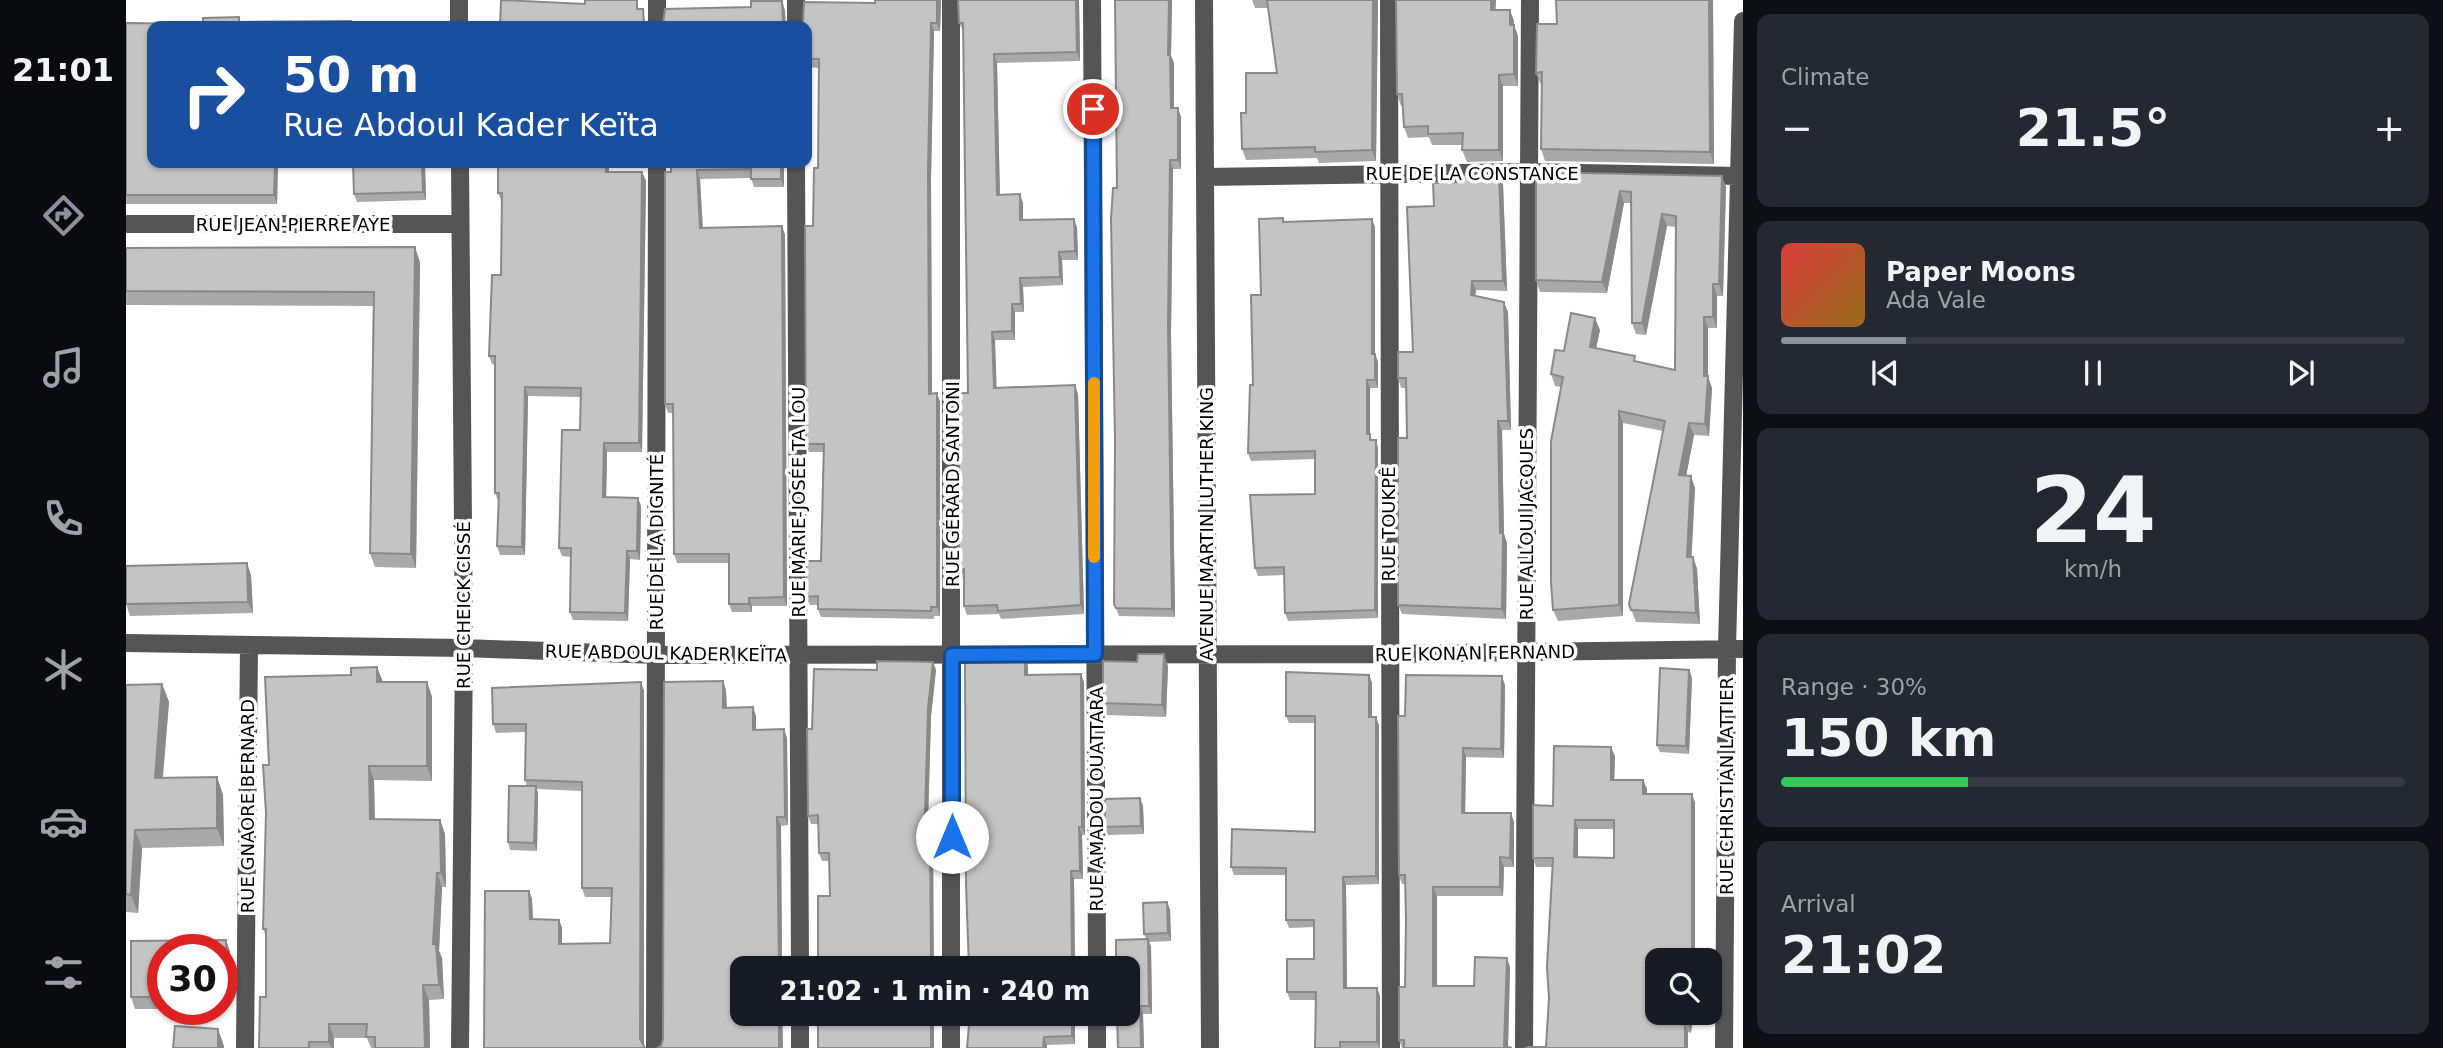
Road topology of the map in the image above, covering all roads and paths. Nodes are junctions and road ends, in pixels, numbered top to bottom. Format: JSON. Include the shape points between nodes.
{"nodes":[{"id":1,"x":459,"y":0,"type":"edge"},
{"id":2,"x":657,"y":0,"type":"edge"},
{"id":3,"x":796,"y":0,"type":"edge"},
{"id":4,"x":951,"y":0,"type":"edge"},
{"id":5,"x":1092,"y":0,"type":"edge"},
{"id":6,"x":1204,"y":0,"type":"edge"},
{"id":7,"x":1389,"y":0,"type":"edge"},
{"id":8,"x":1530,"y":0,"type":"edge"},
{"id":9,"x":459,"y":21,"type":"edge"},
{"id":10,"x":657,"y":21,"type":"edge"},
{"id":11,"x":796,"y":21,"type":"edge"},
{"id":12,"x":1743,"y":21,"type":"edge"},
{"id":13,"x":460,"y":168,"type":"edge"},
{"id":14,"x":657,"y":168,"type":"edge"},
{"id":15,"x":796,"y":168,"type":"edge"},
{"id":16,"x":1528,"y":172,"type":"junction"},
{"id":17,"x":1388,"y":173,"type":"junction"},
{"id":18,"x":1739,"y":176,"type":"junction"},
{"id":19,"x":1205,"y":177,"type":"junction"},
{"id":20,"x":126,"y":224,"type":"edge"},
{"id":21,"x":460,"y":224,"type":"junction"},
{"id":22,"x":1737,"y":408,"type":"edge"},
{"id":23,"x":126,"y":643,"type":"edge"},
{"id":24,"x":248,"y":647,"type":"junction"},
{"id":25,"x":464,"y":648,"type":"junction"},
{"id":26,"x":1735,"y":649,"type":"edge"},
{"id":27,"x":1525,"y":652,"type":"junction"},
{"id":28,"x":1095,"y":654,"type":"junction"},
{"id":29,"x":1206,"y":654,"type":"junction"},
{"id":30,"x":1389,"y":654,"type":"junction"},
{"id":31,"x":656,"y":655,"type":"junction"},
{"id":32,"x":799,"y":655,"type":"junction"},
{"id":33,"x":952,"y":655,"type":"junction"},
{"id":34,"x":800,"y":956,"type":"edge"},
{"id":35,"x":951,"y":956,"type":"edge"},
{"id":36,"x":1097,"y":956,"type":"edge"},
{"id":37,"x":800,"y":1026,"type":"edge"},
{"id":38,"x":951,"y":1026,"type":"edge"},
{"id":39,"x":1097,"y":1026,"type":"edge"},
{"id":40,"x":246,"y":1048,"type":"edge"},
{"id":41,"x":460,"y":1048,"type":"edge"},
{"id":42,"x":655,"y":1048,"type":"edge"},
{"id":43,"x":800,"y":1048,"type":"edge"},
{"id":44,"x":951,"y":1048,"type":"edge"},
{"id":45,"x":1097,"y":1048,"type":"edge"},
{"id":46,"x":1210,"y":1048,"type":"edge"},
{"id":47,"x":1391,"y":1048,"type":"edge"},
{"id":48,"x":1524,"y":1048,"type":"edge"},
{"id":49,"x":1724,"y":1048,"type":"edge"}],
"edges":[{"from":1,"to":9,"type":"street"},
{"from":2,"to":10,"type":"street"},
{"from":3,"to":11,"type":"street"},
{"from":4,"to":33,"type":"street","name":"RUE GÉRARD SANTONI"},
{"from":5,"to":28,"type":"street","name":"RUE AMADOU OUATTARA"},
{"from":6,"to":19,"type":"street","name":"AVENUE MARTIN LUTHER KING"},
{"from":7,"to":17,"type":"street","name":"RUE TOUKPÊ"},
{"from":8,"to":16,"type":"street","name":"RUE ALLOUI JACQUES"},
{"from":12,"to":18,"type":"street","name":"RUE CHRISTIAN LATTIER"},
{"from":13,"to":21,"type":"street","name":"RUE CHEICK CISSÉ"},
{"from":14,"to":31,"type":"street","name":"RUE DE LA DIGNITÉ"},
{"from":15,"to":32,"type":"street","name":"RUE MARIE-JOSÉE TA LOU"},
{"from":16,"to":17,"type":"street","name":"RUE DE LA CONSTANCE"},
{"from":16,"to":18,"type":"street","name":"RUE DE LA CONSTANCE"},
{"from":16,"to":27,"type":"street","name":"RUE ALLOUI JACQUES"},
{"from":17,"to":19,"type":"street","name":"RUE DE LA CONSTANCE"},
{"from":17,"to":30,"type":"street","name":"RUE TOUKPÊ"},
{"from":18,"to":22,"type":"street","name":"RUE CHRISTIAN LATTIER"},
{"from":19,"to":29,"type":"street","name":"AVENUE MARTIN LUTHER KING"},
{"from":20,"to":21,"type":"street","name":"RUE JEAN-PIERRE AYE"},
{"from":21,"to":25,"type":"street","name":"RUE CHEICK CISSÉ"},
{"from":22,"to":26,"type":"street","name":"RUE CHRISTIAN LATTIER"},
{"from":23,"to":24,"type":"street","name":"RUE ABDOUL KADER KEÏTA"},
{"from":24,"to":25,"type":"street","name":"RUE ABDOUL KADER KEÏTA"},
{"from":24,"to":40,"type":"street","name":"RUE GNAORE BERNARD"},
{"from":25,"to":31,"type":"street","name":"RUE ABDOUL KADER KEÏTA"},
{"from":25,"to":41,"type":"street","name":"RUE CHEICK CISSÉ"},
{"from":26,"to":27,"type":"street","name":"RUE KONAN FERNAND"},
{"from":26,"to":49,"type":"street","name":"RUE CHRISTIAN LATTIER"},
{"from":27,"to":30,"type":"street","name":"RUE KONAN FERNAND"},
{"from":27,"to":48,"type":"street","name":"RUE ALLOUI JACQUES"},
{"from":28,"to":29,"type":"street","name":"RUE ABDOUL KADER KEÏTA"},
{"from":28,"to":33,"type":"street","name":"RUE ABDOUL KADER KEÏTA"},
{"from":28,"to":36,"type":"street","name":"RUE AMADOU OUATTARA"},
{"from":29,"to":30,"type":"street","name":"RUE KONAN FERNAND"},
{"from":29,"to":46,"type":"street","name":"AVENUE MARTIN LUTHER KING"},
{"from":30,"to":47,"type":"street","name":"RUE TOUKPÊ"},
{"from":31,"to":32,"type":"street","name":"RUE ABDOUL KADER KEÏTA"},
{"from":31,"to":42,"type":"street","name":"RUE DE LA DIGNITÉ"},
{"from":32,"to":33,"type":"street","name":"RUE ABDOUL KADER KEÏTA"},
{"from":32,"to":34,"type":"street","name":"RUE MARIE-JOSÉE TA LOU"},
{"from":33,"to":35,"type":"street","name":"RUE GÉRARD SANTONI"},
{"from":37,"to":43,"type":"street"},
{"from":38,"to":44,"type":"street"},
{"from":39,"to":45,"type":"street"}]}
